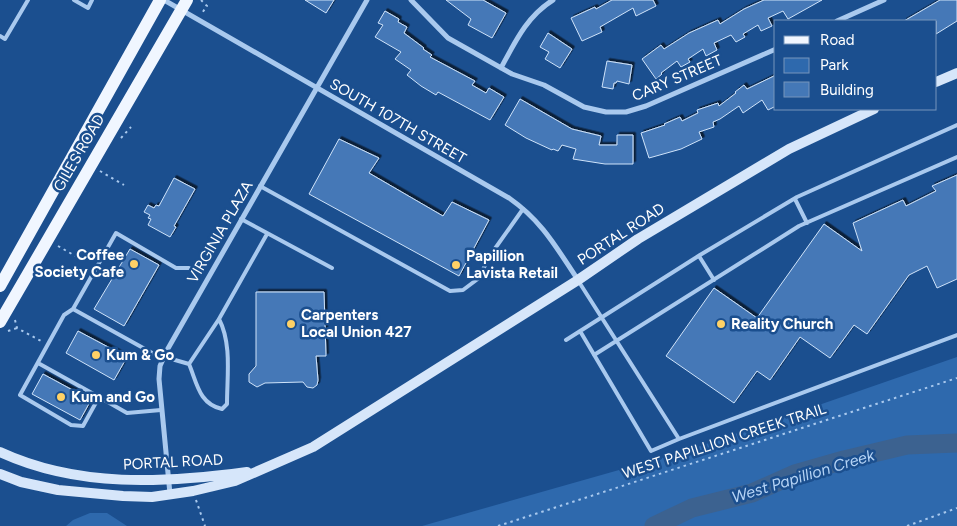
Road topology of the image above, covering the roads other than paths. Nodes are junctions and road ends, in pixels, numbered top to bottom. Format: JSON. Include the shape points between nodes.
{"nodes":[{"id":1,"x":28,"y":0,"type":"edge"},
{"id":2,"x":74,"y":0,"type":"edge"},
{"id":3,"x":92,"y":0,"type":"edge"},
{"id":4,"x":162,"y":0,"type":"edge"},
{"id":5,"x":367,"y":0,"type":"edge"},
{"id":6,"x":411,"y":0,"type":"edge"},
{"id":7,"x":553,"y":0,"type":"edge"},
{"id":8,"x":868,"y":0,"type":"edge"},
{"id":9,"x":884,"y":0,"type":"edge"},
{"id":10,"x":184,"y":5,"type":"edge"},
{"id":11,"x":871,"y":6,"type":"junction"},
{"id":12,"x":839,"y":20,"type":"edge"},
{"id":13,"x":0,"y":36,"type":"edge"},
{"id":14,"x":774,"y":49,"type":"edge"},
{"id":15,"x":501,"y":68,"type":"junction"},
{"id":16,"x":957,"y":73,"type":"edge"},
{"id":17,"x":937,"y":82,"type":"edge"},
{"id":18,"x":316,"y":88,"type":"junction"},
{"id":19,"x":872,"y":110,"type":"edge"},
{"id":20,"x":957,"y":125,"type":"edge"},
{"id":21,"x":957,"y":157,"type":"edge"},
{"id":22,"x":260,"y":186,"type":"junction"},
{"id":23,"x":795,"y":199,"type":"junction"},
{"id":24,"x":523,"y":208,"type":"junction"},
{"id":25,"x":241,"y":220,"type":"junction"},
{"id":26,"x":807,"y":223,"type":"junction"},
{"id":27,"x":266,"y":234,"type":"junction"},
{"id":28,"x":699,"y":256,"type":"junction"},
{"id":29,"x":189,"y":268,"type":"dead end"},
{"id":30,"x":332,"y":268,"type":"dead end"},
{"id":31,"x":578,"y":280,"type":"junction"},
{"id":32,"x":714,"y":280,"type":"junction"},
{"id":33,"x":0,"y":286,"type":"edge"},
{"id":34,"x":73,"y":310,"type":"junction"},
{"id":35,"x":601,"y":316,"type":"junction"},
{"id":36,"x":219,"y":319,"type":"junction"},
{"id":37,"x":3,"y":327,"type":"edge"},
{"id":38,"x":580,"y":331,"type":"junction"},
{"id":39,"x":957,"y":335,"type":"edge"},
{"id":40,"x":566,"y":340,"type":"dead end"},
{"id":41,"x":617,"y":341,"type":"junction"},
{"id":42,"x":594,"y":355,"type":"junction"},
{"id":43,"x":163,"y":358,"type":"junction"},
{"id":44,"x":38,"y":363,"type":"junction"},
{"id":45,"x":189,"y":364,"type":"junction"},
{"id":46,"x":99,"y":398,"type":"junction"},
{"id":47,"x":162,"y":410,"type":"junction"},
{"id":48,"x":679,"y":439,"type":"junction"},
{"id":49,"x":0,"y":452,"type":"edge"},
{"id":50,"x":261,"y":470,"type":"junction"},
{"id":51,"x":0,"y":474,"type":"edge"},
{"id":52,"x":168,"y":480,"type":"junction"},
{"id":53,"x":170,"y":494,"type":"junction"}],
"edges":[{"from":1,"to":13,"type":"lane","via":[[5,39]]},
{"from":2,"to":3,"type":"lane","via":[[88,8]]},
{"from":4,"to":10,"type":"street","name":"SOUTH 107TH STREET"},
{"from":4,"to":33,"type":"main road","name":"GILES ROAD"},
{"from":5,"to":18,"type":"street","name":"VIRGINIA PLAZA"},
{"from":6,"to":15,"type":"street","name":"CARY STREET","via":[[448,38]]},
{"from":7,"to":15,"type":"street","via":[[540,8],[525,25]]},
{"from":8,"to":11,"type":"street"},
{"from":9,"to":11,"type":"street"},
{"from":10,"to":18,"type":"street","name":"SOUTH 107TH STREET","via":[[198,20]]},
{"from":10,"to":37,"type":"main road","name":"GILES ROAD"},
{"from":11,"to":12,"type":"street"},
{"from":14,"to":15,"type":"street","name":"CARY STREET","via":[[626,112],[584,107],[544,85]]},
{"from":16,"to":17,"type":"main road"},
{"from":18,"to":22,"type":"street","name":"VIRGINIA PLAZA"},
{"from":18,"to":24,"type":"street","name":"SOUTH 107TH STREET"},
{"from":19,"to":31,"type":"main road","name":"PORTAL ROAD","via":[[789,148],[638,239]]},
{"from":20,"to":23,"type":"lane"},
{"from":21,"to":26,"type":"lane"},
{"from":22,"to":24,"type":"lane","via":[[450,291],[463,290],[479,278],[488,257]]},
{"from":22,"to":25,"type":"street","name":"VIRGINIA PLAZA"},
{"from":23,"to":26,"type":"lane"},
{"from":23,"to":28,"type":"lane"},
{"from":24,"to":31,"type":"street","name":"SOUTH 107TH STREET","via":[[546,231]]},
{"from":25,"to":27,"type":"lane"},
{"from":25,"to":43,"type":"street","name":"VIRGINIA PLAZA"},
{"from":26,"to":32,"type":"lane"},
{"from":27,"to":30,"type":"lane"},
{"from":27,"to":36,"type":"lane"},
{"from":28,"to":32,"type":"lane"},
{"from":28,"to":35,"type":"lane"},
{"from":29,"to":34,"type":"lane","via":[[176,268],[116,233]]},
{"from":31,"to":35,"type":"lane"},
{"from":31,"to":50,"type":"main road","name":"PORTAL ROAD","via":[[313,447]]},
{"from":32,"to":41,"type":"lane"},
{"from":34,"to":43,"type":"lane"},
{"from":34,"to":44,"type":"lane","via":[[64,315]]},
{"from":35,"to":38,"type":"lane"},
{"from":35,"to":41,"type":"lane"},
{"from":36,"to":45,"type":"lane"},
{"from":36,"to":45,"type":"lane","via":[[225,330],[227,353],[227,404],[222,409],[205,402]]},
{"from":38,"to":40,"type":"lane"},
{"from":38,"to":42,"type":"lane"},
{"from":39,"to":48,"type":"lane"},
{"from":41,"to":42,"type":"lane"},
{"from":41,"to":48,"type":"lane"},
{"from":42,"to":48,"type":"lane","via":[[651,452]]},
{"from":43,"to":45,"type":"lane"},
{"from":43,"to":47,"type":"street","name":"VIRGINIA PLAZA","via":[[158,379]]},
{"from":44,"to":46,"type":"lane"},
{"from":44,"to":46,"type":"lane","via":[[20,395],[71,425],[83,426]]},
{"from":46,"to":47,"type":"lane","via":[[127,413]]},
{"from":47,"to":52,"type":"street","name":"VIRGINIA PLAZA"},
{"from":49,"to":52,"type":"main road","name":"PORTAL ROAD","via":[[32,464],[109,480]]},
{"from":50,"to":52,"type":"main road","name":"PORTAL ROAD"},
{"from":50,"to":53,"type":"main road","name":"PORTAL ROAD","via":[[234,481]]},
{"from":51,"to":53,"type":"main road","name":"PORTAL ROAD","via":[[48,488],[95,494],[152,497]]},
{"from":52,"to":53,"type":"street","name":"VIRGINIA PLAZA"}]}
